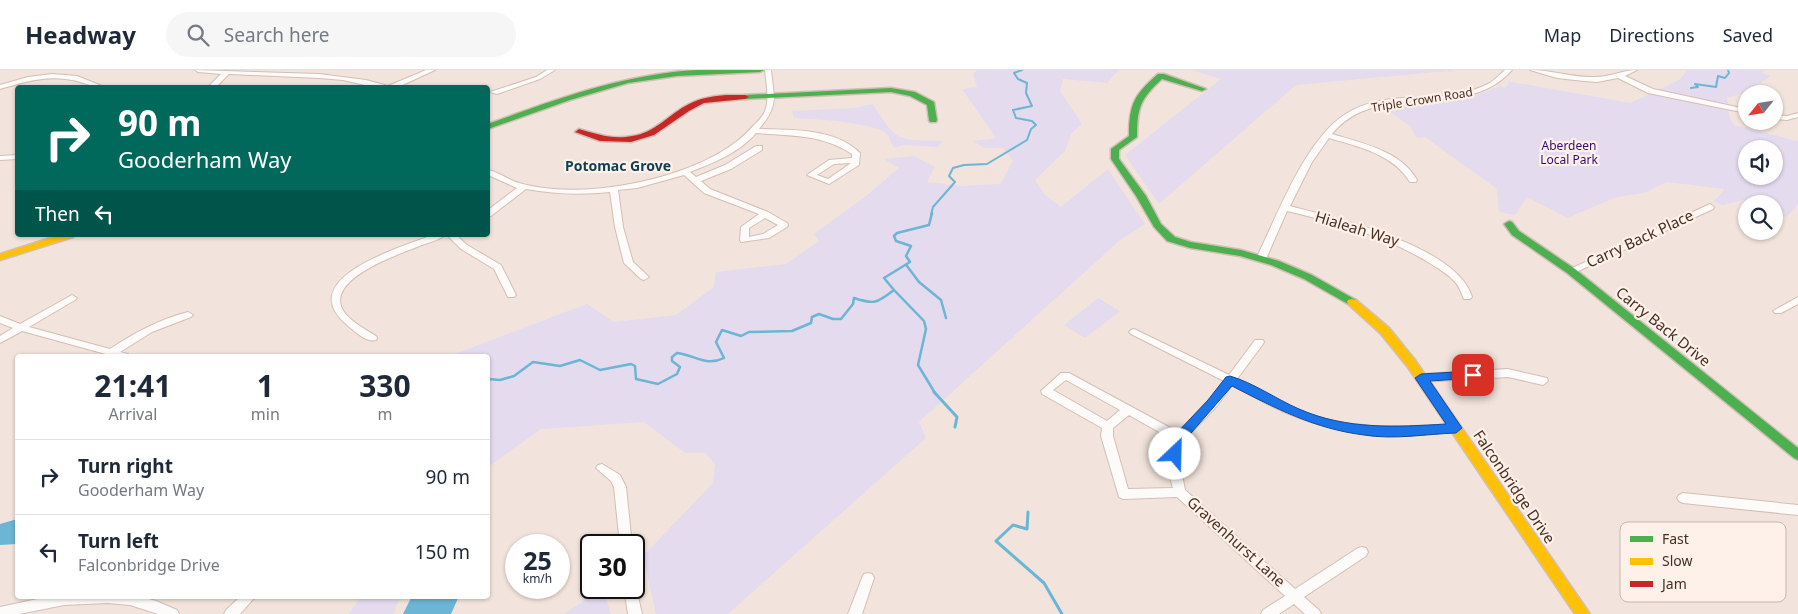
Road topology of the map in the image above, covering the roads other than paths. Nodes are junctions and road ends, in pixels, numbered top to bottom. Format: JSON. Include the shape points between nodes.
{"nodes":[{"id":1,"x":198,"y":70,"type":"edge"},
{"id":2,"x":432,"y":70,"type":"edge"},
{"id":3,"x":552,"y":70,"type":"edge"},
{"id":4,"x":760,"y":70,"type":"edge"},
{"id":5,"x":768,"y":70,"type":"edge"},
{"id":6,"x":1509,"y":70,"type":"edge"},
{"id":7,"x":1533,"y":70,"type":"edge"},
{"id":8,"x":1634,"y":70,"type":"edge"},
{"id":9,"x":227,"y":72,"type":"junction"},
{"id":10,"x":1619,"y":76,"type":"junction"},
{"id":11,"x":98,"y":85,"type":"edge"},
{"id":12,"x":213,"y":85,"type":"edge"},
{"id":13,"x":381,"y":85,"type":"edge"},
{"id":14,"x":395,"y":85,"type":"edge"},
{"id":15,"x":0,"y":87,"type":"edge"},
{"id":16,"x":1202,"y":89,"type":"dead end"},
{"id":17,"x":490,"y":91,"type":"edge"},
{"id":18,"x":770,"y":95,"type":"junction"},
{"id":19,"x":1738,"y":110,"type":"edge"},
{"id":20,"x":1798,"y":115,"type":"edge"},
{"id":21,"x":1783,"y":118,"type":"edge"},
{"id":22,"x":933,"y":120,"type":"dead end"},
{"id":23,"x":490,"y":126,"type":"edge"},
{"id":24,"x":756,"y":131,"type":"junction"},
{"id":25,"x":580,"y":132,"type":"dead end"},
{"id":26,"x":1328,"y":135,"type":"junction"},
{"id":27,"x":759,"y":148,"type":"dead end"},
{"id":28,"x":15,"y":157,"type":"edge"},
{"id":29,"x":0,"y":158,"type":"edge"},
{"id":30,"x":856,"y":160,"type":"junction"},
{"id":31,"x":684,"y":171,"type":"junction"},
{"id":32,"x":490,"y":173,"type":"edge"},
{"id":33,"x":1413,"y":180,"type":"dead end"},
{"id":34,"x":695,"y":181,"type":"junction"},
{"id":35,"x":523,"y":187,"type":"junction"},
{"id":36,"x":614,"y":190,"type":"junction"},
{"id":37,"x":1710,"y":207,"type":"dead end"},
{"id":38,"x":1286,"y":208,"type":"junction"},
{"id":39,"x":490,"y":212,"type":"edge"},
{"id":40,"x":765,"y":214,"type":"dead end"},
{"id":41,"x":1509,"y":224,"type":"dead end"},
{"id":42,"x":63,"y":237,"type":"edge"},
{"id":43,"x":436,"y":237,"type":"edge"},
{"id":44,"x":453,"y":237,"type":"edge"},
{"id":45,"x":0,"y":256,"type":"edge"},
{"id":46,"x":1261,"y":259,"type":"junction"},
{"id":47,"x":1570,"y":271,"type":"junction"},
{"id":48,"x":644,"y":277,"type":"dead end"},
{"id":49,"x":511,"y":295,"type":"dead end"},
{"id":50,"x":1467,"y":297,"type":"dead end"},
{"id":51,"x":72,"y":298,"type":"dead end"},
{"id":52,"x":1798,"y":300,"type":"edge"},
{"id":53,"x":1778,"y":311,"type":"dead end"},
{"id":54,"x":188,"y":315,"type":"dead end"},
{"id":55,"x":0,"y":319,"type":"edge"},
{"id":56,"x":21,"y":328,"type":"junction"},
{"id":57,"x":1134,"y":332,"type":"dead end"},
{"id":58,"x":372,"y":338,"type":"dead end"},
{"id":59,"x":0,"y":340,"type":"edge"},
{"id":60,"x":1259,"y":342,"type":"dead end"},
{"id":61,"x":113,"y":352,"type":"junction"},
{"id":62,"x":118,"y":354,"type":"edge"},
{"id":63,"x":1421,"y":378,"type":"junction"},
{"id":64,"x":1230,"y":380,"type":"junction"},
{"id":65,"x":1543,"y":381,"type":"dead end"},
{"id":66,"x":1128,"y":410,"type":"junction"},
{"id":67,"x":1108,"y":426,"type":"junction"},
{"id":68,"x":1456,"y":428,"type":"junction"},
{"id":69,"x":1179,"y":438,"type":"junction"},
{"id":70,"x":1798,"y":455,"type":"edge"},
{"id":71,"x":602,"y":468,"type":"dead end"},
{"id":72,"x":1180,"y":492,"type":"junction"},
{"id":73,"x":1683,"y":498,"type":"dead end"},
{"id":74,"x":1798,"y":510,"type":"edge"},
{"id":75,"x":625,"y":534,"type":"edge"},
{"id":76,"x":1362,"y":552,"type":"dead end"},
{"id":77,"x":868,"y":578,"type":"dead end"},
{"id":78,"x":1296,"y":596,"type":"junction"},
{"id":79,"x":69,"y":599,"type":"edge"},
{"id":80,"x":128,"y":599,"type":"edge"},
{"id":81,"x":247,"y":599,"type":"edge"},
{"id":82,"x":633,"y":599,"type":"edge"},
{"id":83,"x":0,"y":613,"type":"edge"},
{"id":84,"x":172,"y":614,"type":"edge"},
{"id":85,"x":231,"y":614,"type":"edge"},
{"id":86,"x":636,"y":614,"type":"edge"},
{"id":87,"x":854,"y":614,"type":"edge"},
{"id":88,"x":1268,"y":614,"type":"edge"},
{"id":89,"x":1314,"y":614,"type":"edge"},
{"id":90,"x":1583,"y":614,"type":"edge"}],
"edges":[{"from":1,"to":9,"type":"street"},
{"from":2,"to":14,"type":"street"},
{"from":3,"to":17,"type":"street","via":[[538,78]]},
{"from":4,"to":23,"type":"street","via":[[677,73],[634,79]]},
{"from":5,"to":18,"type":"street"},
{"from":6,"to":26,"type":"street","name":"Triple Crown Road","via":[[1496,83],[1476,92],[1358,110]]},
{"from":7,"to":10,"type":"street","via":[[1582,79]]},
{"from":8,"to":10,"type":"street"},
{"from":9,"to":12,"type":"street"},
{"from":9,"to":13,"type":"street","via":[[336,73]]},
{"from":10,"to":19,"type":"street","via":[[1651,91]]},
{"from":11,"to":15,"type":"street","via":[[70,75],[40,77]]},
{"from":16,"to":46,"type":"street","name":"Falconbridge Drive","via":[[1162,76],[1141,94],[1133,108],[1133,137],[1115,149],[1115,160],[1142,197],[1157,226],[1170,238]]},
{"from":18,"to":22,"type":"street","via":[[877,89],[903,91],[931,104]]},
{"from":18,"to":24,"type":"street","via":[[767,114]]},
{"from":18,"to":25,"type":"street","via":[[701,101],[681,110],[659,129],[633,139],[606,142]]},
{"from":20,"to":21,"type":"street"},
{"from":24,"to":30,"type":"street","via":[[836,140],[856,153]]},
{"from":24,"to":31,"type":"street","via":[[725,154]]},
{"from":26,"to":33,"type":"street","via":[[1391,159],[1407,169]]},
{"from":26,"to":38,"type":"street","name":"Triple Crown Road","via":[[1313,154]]},
{"from":27,"to":34,"type":"street","via":[[728,167]]},
{"from":28,"to":29,"type":"street"},
{"from":30,"to":30,"type":"street","via":[[856,164],[829,182],[811,175],[832,162]]},
{"from":31,"to":34,"type":"street"},
{"from":31,"to":36,"type":"street"},
{"from":32,"to":35,"type":"street"},
{"from":34,"to":40,"type":"street","via":[[722,198]]},
{"from":35,"to":36,"type":"street","via":[[566,193]]},
{"from":35,"to":39,"type":"street"},
{"from":36,"to":48,"type":"street","via":[[619,227],[629,263]]},
{"from":37,"to":47,"type":"street","name":"Carry Back Place"},
{"from":38,"to":46,"type":"street","name":"Triple Crown Road"},
{"from":38,"to":50,"type":"street","name":"Hialeah Way","via":[[1366,228],[1407,245],[1461,283]]},
{"from":41,"to":47,"type":"street","name":"Carry Back Drive","via":[[1525,240]]},
{"from":42,"to":45,"type":"street"},
{"from":43,"to":58,"type":"street","via":[[366,266],[344,280],[335,293],[336,305],[353,325]]},
{"from":44,"to":49,"type":"street","via":[[464,248],[498,266]]},
{"from":46,"to":63,"type":"street","name":"Falconbridge Drive","via":[[1307,277],[1355,304],[1393,339]]},
{"from":47,"to":70,"type":"street","name":"Carry Back Drive"},
{"from":51,"to":56,"type":"street"},
{"from":52,"to":53,"type":"street"},
{"from":54,"to":61,"type":"street","via":[[141,333]]},
{"from":55,"to":56,"type":"street"},
{"from":56,"to":59,"type":"street"},
{"from":56,"to":61,"type":"street"},
{"from":57,"to":64,"type":"street"},
{"from":60,"to":64,"type":"street"},
{"from":61,"to":62,"type":"street"},
{"from":63,"to":65,"type":"street","via":[[1508,373]]},
{"from":63,"to":68,"type":"street","name":"Falconbridge Drive"},
{"from":64,"to":68,"type":"street","via":[[1296,413],[1345,428],[1384,432]]},
{"from":64,"to":69,"type":"street"},
{"from":66,"to":67,"type":"street"},
{"from":66,"to":67,"type":"street","via":[[1065,374],[1046,391]]},
{"from":66,"to":69,"type":"street"},
{"from":67,"to":72,"type":"street","via":[[1107,436],[1123,494]]},
{"from":68,"to":90,"type":"street","name":"Falconbridge Drive"},
{"from":69,"to":72,"type":"street","name":"Gravenhurst Lane","via":[[1174,464]]},
{"from":71,"to":75,"type":"street","via":[[616,478],[620,487]]},
{"from":72,"to":78,"type":"street","name":"Gravenhurst Lane"},
{"from":73,"to":74,"type":"street"},
{"from":76,"to":78,"type":"street"},
{"from":77,"to":87,"type":"street"},
{"from":78,"to":88,"type":"street"},
{"from":78,"to":89,"type":"street","name":"Gravenhurst Lane"},
{"from":79,"to":83,"type":"street"},
{"from":80,"to":84,"type":"street"},
{"from":81,"to":85,"type":"street"},
{"from":82,"to":86,"type":"street"}]}
